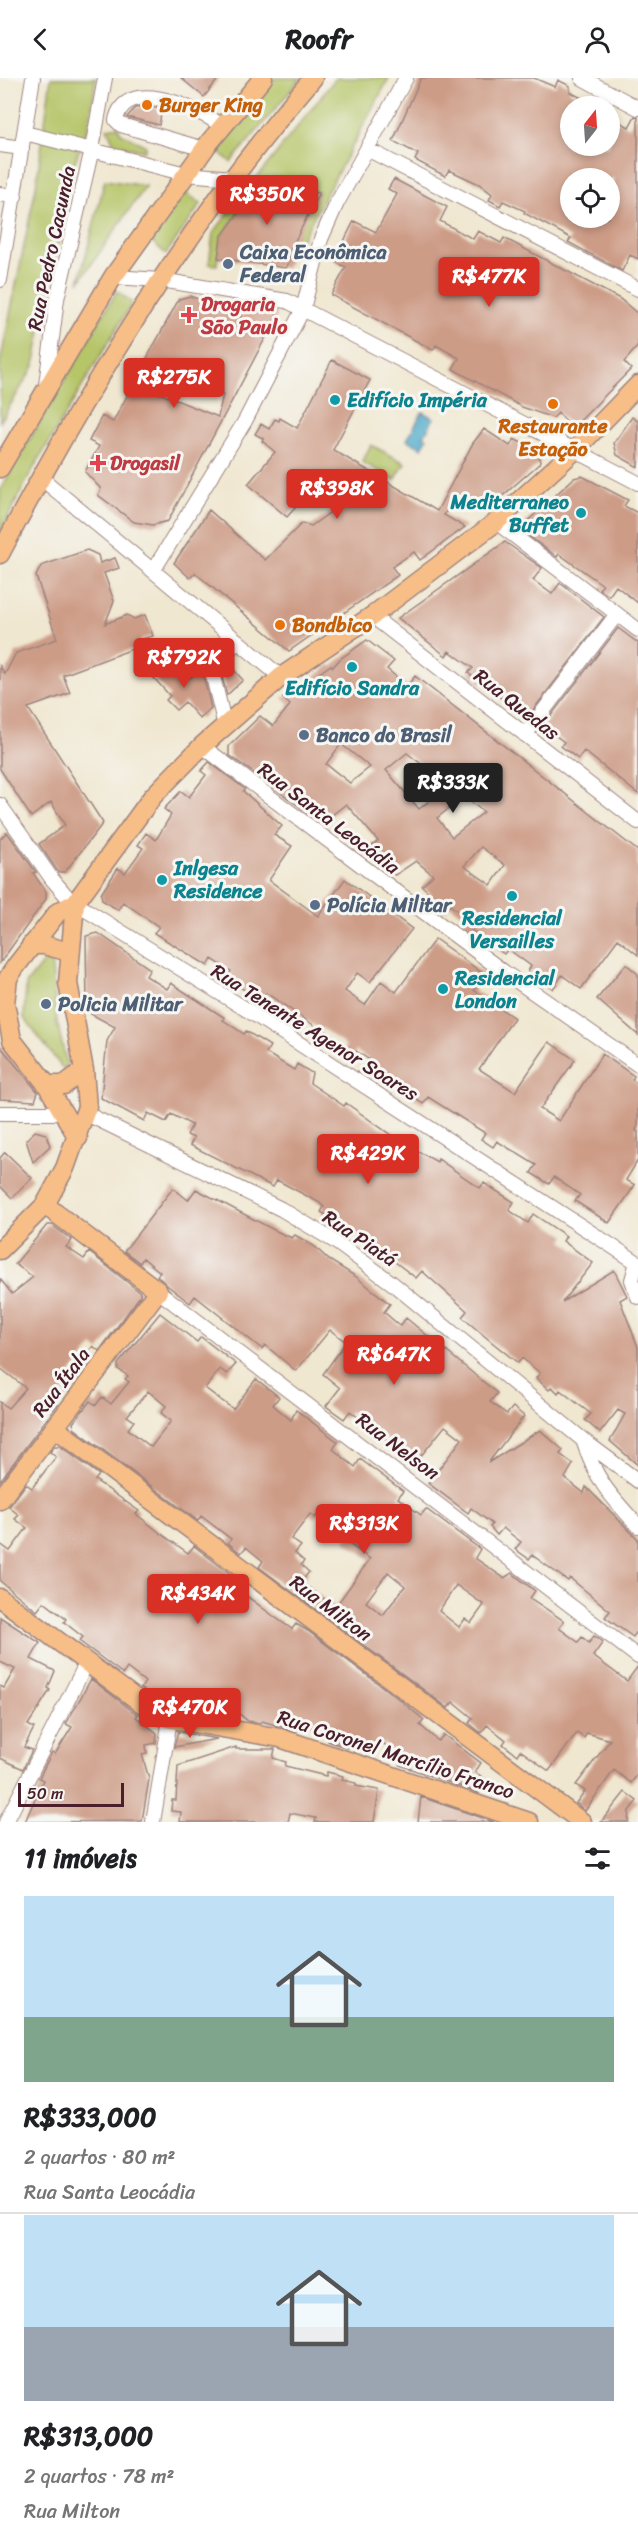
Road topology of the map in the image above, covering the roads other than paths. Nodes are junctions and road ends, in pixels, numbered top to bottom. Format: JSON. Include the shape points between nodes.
{"nodes":[{"id":1,"x":33,"y":78,"type":"edge"},
{"id":2,"x":105,"y":78,"type":"edge"},
{"id":3,"x":261,"y":78,"type":"edge"},
{"id":4,"x":313,"y":78,"type":"edge"},
{"id":5,"x":406,"y":78,"type":"edge"},
{"id":6,"x":582,"y":78,"type":"edge"},
{"id":7,"x":157,"y":84,"type":"dead end"},
{"id":8,"x":127,"y":86,"type":"dead end"},
{"id":9,"x":183,"y":90,"type":"dead end"},
{"id":10,"x":638,"y":108,"type":"edge"},
{"id":11,"x":226,"y":122,"type":"junction"},
{"id":12,"x":25,"y":133,"type":"junction"},
{"id":13,"x":0,"y":145,"type":"edge"},
{"id":14,"x":22,"y":148,"type":"junction"},
{"id":15,"x":92,"y":149,"type":"junction"},
{"id":16,"x":204,"y":149,"type":"junction"},
{"id":17,"x":366,"y":149,"type":"junction"},
{"id":18,"x":186,"y":174,"type":"junction"},
{"id":19,"x":233,"y":178,"type":"junction"},
{"id":20,"x":0,"y":194,"type":"edge"},
{"id":21,"x":15,"y":196,"type":"junction"},
{"id":22,"x":113,"y":277,"type":"junction"},
{"id":23,"x":0,"y":280,"type":"edge"},
{"id":24,"x":161,"y":280,"type":"junction"},
{"id":25,"x":638,"y":289,"type":"edge"},
{"id":26,"x":303,"y":309,"type":"junction"},
{"id":27,"x":638,"y":385,"type":"edge"},
{"id":28,"x":45,"y":391,"type":"junction"},
{"id":29,"x":575,"y":450,"type":"junction"},
{"id":30,"x":0,"y":468,"type":"edge"},
{"id":31,"x":41,"y":478,"type":"junction"},
{"id":32,"x":638,"y":483,"type":"edge"},
{"id":33,"x":496,"y":522,"type":"junction"},
{"id":34,"x":0,"y":554,"type":"edge"},
{"id":35,"x":153,"y":571,"type":"junction"},
{"id":36,"x":616,"y":614,"type":"junction"},
{"id":37,"x":372,"y":616,"type":"junction"},
{"id":38,"x":638,"y":630,"type":"edge"},
{"id":39,"x":237,"y":641,"type":"junction"},
{"id":40,"x":281,"y":676,"type":"junction"},
{"id":41,"x":225,"y":726,"type":"junction"},
{"id":42,"x":525,"y":735,"type":"junction"},
{"id":43,"x":202,"y":746,"type":"junction"},
{"id":44,"x":0,"y":805,"type":"edge"},
{"id":45,"x":638,"y":822,"type":"edge"},
{"id":46,"x":75,"y":903,"type":"junction"},
{"id":47,"x":32,"y":945,"type":"junction"},
{"id":48,"x":69,"y":952,"type":"junction"},
{"id":49,"x":4,"y":978,"type":"edge"},
{"id":50,"x":638,"y":1065,"type":"edge"},
{"id":51,"x":84,"y":1070,"type":"junction"},
{"id":52,"x":47,"y":1084,"type":"junction"},
{"id":53,"x":0,"y":1113,"type":"edge"},
{"id":54,"x":64,"y":1113,"type":"junction"},
{"id":55,"x":85,"y":1113,"type":"junction"},
{"id":56,"x":78,"y":1138,"type":"junction"},
{"id":57,"x":45,"y":1205,"type":"junction"},
{"id":58,"x":0,"y":1250,"type":"edge"},
{"id":59,"x":638,"y":1263,"type":"edge"},
{"id":60,"x":158,"y":1291,"type":"junction"},
{"id":61,"x":638,"y":1297,"type":"edge"},
{"id":62,"x":55,"y":1428,"type":"junction"},
{"id":63,"x":583,"y":1440,"type":"junction"},
{"id":64,"x":623,"y":1469,"type":"junction"},
{"id":65,"x":598,"y":1479,"type":"junction"},
{"id":66,"x":638,"y":1481,"type":"edge"},
{"id":67,"x":0,"y":1500,"type":"edge"},
{"id":68,"x":638,"y":1526,"type":"edge"},
{"id":69,"x":0,"y":1598,"type":"edge"},
{"id":70,"x":638,"y":1657,"type":"edge"},
{"id":71,"x":87,"y":1662,"type":"junction"},
{"id":72,"x":170,"y":1719,"type":"junction"},
{"id":73,"x":537,"y":1789,"type":"junction"},
{"id":74,"x":522,"y":1821,"type":"edge"},
{"id":75,"x":6,"y":1822,"type":"edge"},
{"id":76,"x":153,"y":1822,"type":"edge"},
{"id":77,"x":582,"y":1822,"type":"edge"}],
"edges":[{"from":1,"to":12,"type":"street"},
{"from":2,"to":15,"type":"street","name":"Rua Pedro Cacunda"},
{"from":3,"to":11,"type":"main road"},
{"from":4,"to":19,"type":"main road"},
{"from":5,"to":17,"type":"street"},
{"from":6,"to":10,"type":"street"},
{"from":7,"to":11,"type":"street"},
{"from":8,"to":16,"type":"street","via":[[120,94],[117,108],[116,120],[121,125]]},
{"from":9,"to":11,"type":"street"},
{"from":11,"to":16,"type":"main road"},
{"from":12,"to":14,"type":"street"},
{"from":12,"to":15,"type":"street","name":"Rua Pedro Cacunda"},
{"from":13,"to":14,"type":"street"},
{"from":14,"to":21,"type":"street"},
{"from":15,"to":18,"type":"street"},
{"from":15,"to":28,"type":"street","name":"Rua Pedro Cacunda","via":[[57,299]]},
{"from":16,"to":18,"type":"main road"},
{"from":17,"to":25,"type":"street"},
{"from":17,"to":26,"type":"street","via":[[321,239]]},
{"from":18,"to":19,"type":"street"},
{"from":18,"to":22,"type":"main road"},
{"from":19,"to":24,"type":"main road"},
{"from":20,"to":21,"type":"street"},
{"from":21,"to":23,"type":"street"},
{"from":22,"to":24,"type":"street"},
{"from":22,"to":28,"type":"main road"},
{"from":24,"to":26,"type":"street","via":[[271,296]]},
{"from":24,"to":31,"type":"main road"},
{"from":26,"to":29,"type":"street"},
{"from":26,"to":35,"type":"street","via":[[245,421]]},
{"from":27,"to":29,"type":"main road"},
{"from":28,"to":30,"type":"main road"},
{"from":29,"to":32,"type":"street"},
{"from":29,"to":33,"type":"main road"},
{"from":31,"to":34,"type":"main road"},
{"from":31,"to":35,"type":"street"},
{"from":33,"to":36,"type":"street"},
{"from":33,"to":37,"type":"main road"},
{"from":35,"to":39,"type":"street"},
{"from":36,"to":38,"type":"street"},
{"from":36,"to":42,"type":"street"},
{"from":37,"to":40,"type":"main road"},
{"from":37,"to":42,"type":"street","name":"Rua Quedas"},
{"from":39,"to":40,"type":"street"},
{"from":39,"to":41,"type":"street","via":[[211,668]]},
{"from":40,"to":41,"type":"main road"},
{"from":41,"to":43,"type":"main road"},
{"from":42,"to":45,"type":"street","name":"Rua Quedas"},
{"from":43,"to":46,"type":"main road","via":[[153,796]]},
{"from":43,"to":50,"type":"street","name":"Rua Santa Leocádia","via":[[504,972]]},
{"from":44,"to":46,"type":"street","name":"Rua Tenente Agenor Soares","via":[[51,879]]},
{"from":46,"to":47,"type":"main road","via":[[58,912]]},
{"from":46,"to":48,"type":"main road"},
{"from":46,"to":59,"type":"street","name":"Rua Tenente Agenor Soares"},
{"from":47,"to":48,"type":"main road"},
{"from":47,"to":49,"type":"main road"},
{"from":48,"to":51,"type":"main road","via":[[69,993]]},
{"from":49,"to":52,"type":"main road","via":[[4,1003],[12,1040]]},
{"from":51,"to":52,"type":"main road","via":[[64,1085]]},
{"from":51,"to":55,"type":"main road","via":[[88,1098]]},
{"from":52,"to":54,"type":"main road"},
{"from":53,"to":54,"type":"street"},
{"from":54,"to":56,"type":"main road"},
{"from":55,"to":56,"type":"main road"},
{"from":55,"to":63,"type":"street","name":"Rua Piatá","via":[[281,1209],[336,1242],[392,1283]]},
{"from":56,"to":57,"type":"main road"},
{"from":57,"to":58,"type":"main road"},
{"from":57,"to":60,"type":"main road","name":"Rua Nelson"},
{"from":59,"to":61,"type":"street","via":[[632,1280]]},
{"from":60,"to":62,"type":"main road","name":"Rua Ítala"},
{"from":60,"to":70,"type":"street","name":"Rua Nelson"},
{"from":62,"to":67,"type":"main road","name":"Rua Ítala"},
{"from":62,"to":73,"type":"main road","name":"Rua Milton"},
{"from":63,"to":64,"type":"street","name":"Rua Piatá"},
{"from":63,"to":65,"type":"street","name":"Rua Piatá"},
{"from":64,"to":65,"type":"street","via":[[603,1470]]},
{"from":64,"to":66,"type":"street","name":"Rua Piatá"},
{"from":65,"to":68,"type":"street","name":"Rua Piatá"},
{"from":69,"to":71,"type":"main road","name":"Rua Coronel Marcílio Franco"},
{"from":71,"to":72,"type":"main road","name":"Rua Coronel Marcílio Franco","via":[[155,1713]]},
{"from":71,"to":75,"type":"street"},
{"from":72,"to":74,"type":"main road","name":"Rua Coronel Marcílio Franco","via":[[280,1738]]},
{"from":72,"to":76,"type":"street"},
{"from":73,"to":74,"type":"main road","via":[[538,1807]]},
{"from":73,"to":77,"type":"main road","name":"Rua Milton"}]}
